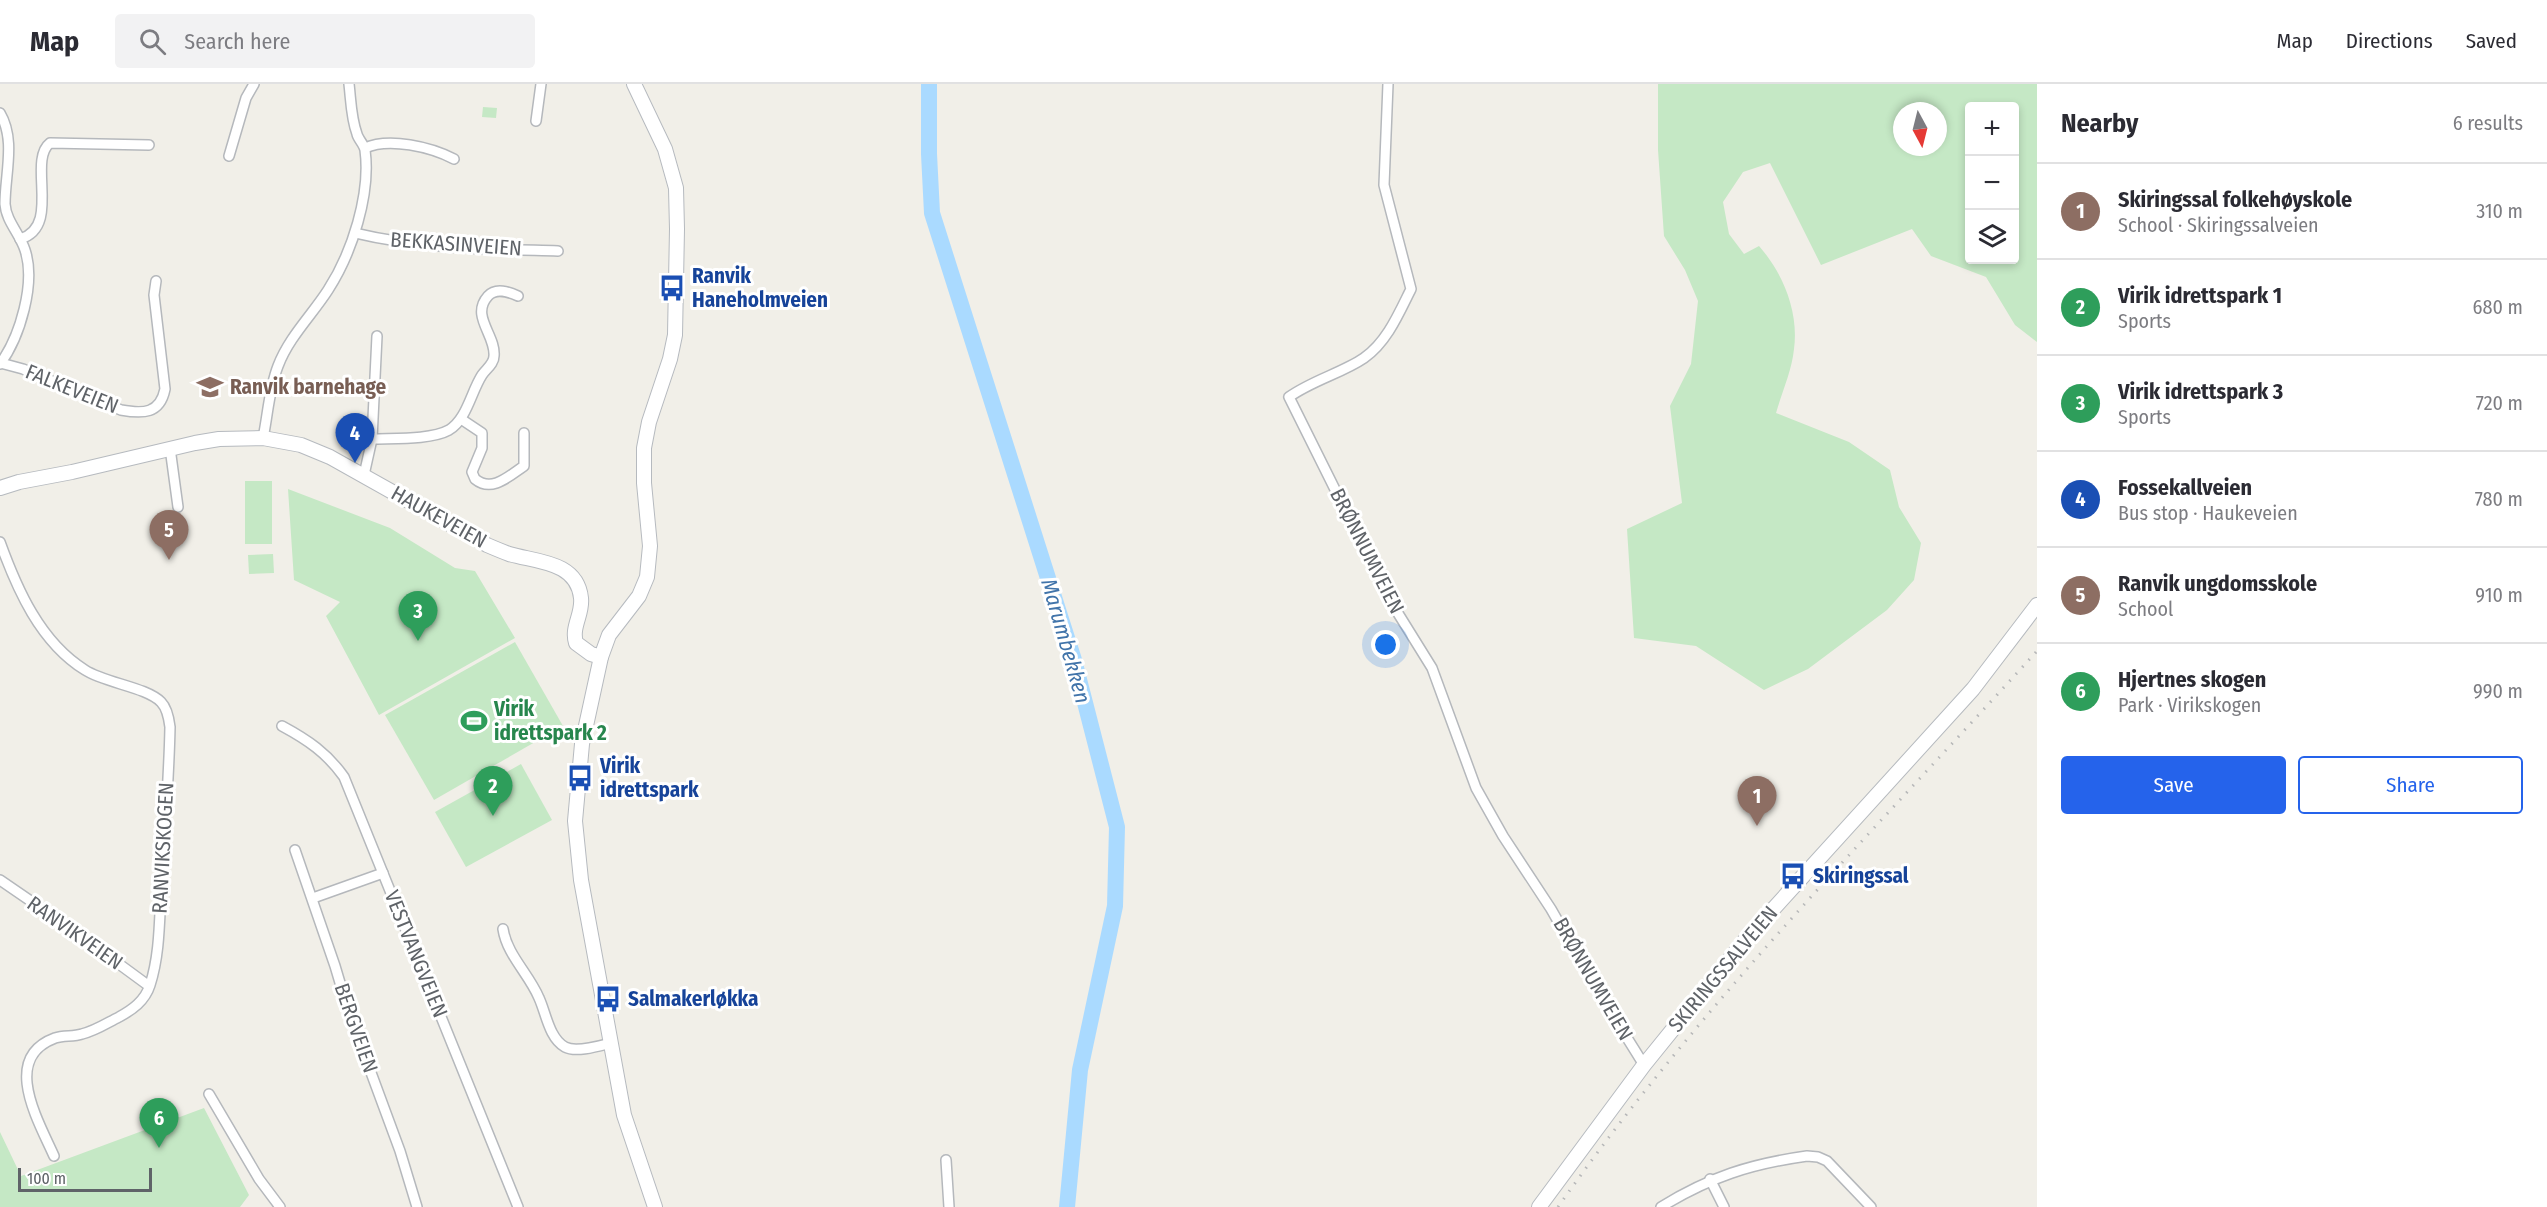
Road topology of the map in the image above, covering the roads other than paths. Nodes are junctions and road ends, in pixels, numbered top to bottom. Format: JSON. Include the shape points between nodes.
{"nodes":[{"id":1,"x":254,"y":84,"type":"edge"},
{"id":2,"x":349,"y":84,"type":"edge"},
{"id":3,"x":541,"y":84,"type":"edge"},
{"id":4,"x":634,"y":84,"type":"edge"},
{"id":5,"x":1388,"y":84,"type":"edge"},
{"id":6,"x":0,"y":113,"type":"edge"},
{"id":7,"x":536,"y":122,"type":"dead end"},
{"id":8,"x":148,"y":145,"type":"dead end"},
{"id":9,"x":365,"y":148,"type":"junction"},
{"id":10,"x":228,"y":156,"type":"dead end"},
{"id":11,"x":454,"y":159,"type":"dead end"},
{"id":12,"x":356,"y":233,"type":"junction"},
{"id":13,"x":20,"y":239,"type":"junction"},
{"id":14,"x":558,"y":251,"type":"dead end"},
{"id":15,"x":156,"y":281,"type":"dead end"},
{"id":16,"x":518,"y":296,"type":"dead end"},
{"id":17,"x":377,"y":336,"type":"dead end"},
{"id":18,"x":1,"y":364,"type":"edge"},
{"id":19,"x":461,"y":419,"type":"junction"},
{"id":20,"x":524,"y":434,"type":"dead end"},
{"id":21,"x":263,"y":438,"type":"junction"},
{"id":22,"x":372,"y":439,"type":"junction"},
{"id":23,"x":170,"y":448,"type":"junction"},
{"id":24,"x":364,"y":475,"type":"junction"},
{"id":25,"x":0,"y":488,"type":"edge"},
{"id":26,"x":178,"y":507,"type":"dead end"},
{"id":27,"x":0,"y":542,"type":"edge"},
{"id":28,"x":2037,"y":605,"type":"edge"},
{"id":29,"x":601,"y":657,"type":"junction"},
{"id":30,"x":282,"y":726,"type":"dead end"},
{"id":31,"x":295,"y":850,"type":"dead end"},
{"id":32,"x":383,"y":873,"type":"junction"},
{"id":33,"x":0,"y":880,"type":"edge"},
{"id":34,"x":313,"y":898,"type":"junction"},
{"id":35,"x":503,"y":928,"type":"dead end"},
{"id":36,"x":149,"y":986,"type":"junction"},
{"id":37,"x":610,"y":1043,"type":"junction"},
{"id":38,"x":1644,"y":1065,"type":"junction"},
{"id":39,"x":209,"y":1094,"type":"dead end"},
{"id":40,"x":54,"y":1155,"type":"dead end"},
{"id":41,"x":946,"y":1160,"type":"dead end"},
{"id":42,"x":1710,"y":1179,"type":"junction"},
{"id":43,"x":1541,"y":1206,"type":"edge"},
{"id":44,"x":280,"y":1207,"type":"edge"},
{"id":45,"x":417,"y":1207,"type":"edge"},
{"id":46,"x":518,"y":1207,"type":"edge"},
{"id":47,"x":655,"y":1207,"type":"edge"},
{"id":48,"x":950,"y":1207,"type":"edge"},
{"id":49,"x":1661,"y":1207,"type":"edge"},
{"id":50,"x":1724,"y":1207,"type":"edge"},
{"id":51,"x":1871,"y":1207,"type":"edge"}],
"edges":[{"from":1,"to":10,"type":"street"},
{"from":2,"to":9,"type":"street","via":[[357,136]]},
{"from":3,"to":7,"type":"street"},
{"from":4,"to":29,"type":"main road","via":[[665,149],[676,188],[676,323],[670,359],[644,448],[650,546],[647,577],[639,596],[609,635]]},
{"from":5,"to":38,"type":"street","name":"BRØNNUMVEIEN","via":[[1384,184],[1412,289],[1392,326],[1363,358],[1305,385],[1290,397],[1391,602],[1432,668],[1476,788]]},
{"from":6,"to":13,"type":"street","via":[[8,141],[5,207]]},
{"from":8,"to":13,"type":"street","via":[[50,143],[43,151],[38,223],[31,235]]},
{"from":9,"to":11,"type":"street","via":[[381,143],[427,147]]},
{"from":9,"to":12,"type":"street"},
{"from":12,"to":14,"type":"street","name":"BEKKASINVEIEN","via":[[446,245]]},
{"from":12,"to":21,"type":"street","via":[[329,290],[278,365]]},
{"from":13,"to":18,"type":"street","via":[[29,267],[27,296]]},
{"from":15,"to":18,"type":"street","name":"FALKEVEIEN","via":[[154,295],[165,389],[161,404],[155,408],[121,410],[23,369]]},
{"from":16,"to":19,"type":"street","via":[[496,291],[483,304],[481,314],[494,358]]},
{"from":17,"to":22,"type":"street"},
{"from":19,"to":20,"type":"street","via":[[483,435],[472,472],[475,479],[485,484],[496,483],[524,466]]},
{"from":19,"to":22,"type":"street","via":[[451,429],[437,434]]},
{"from":21,"to":23,"type":"main road","name":"HAUKEVEIEN","via":[[219,439]]},
{"from":21,"to":24,"type":"main road","name":"HAUKEVEIEN","via":[[307,447]]},
{"from":22,"to":24,"type":"street"},
{"from":23,"to":25,"type":"main road","name":"HAUKEVEIEN"},
{"from":23,"to":26,"type":"street"},
{"from":24,"to":29,"type":"main road","name":"HAUKEVEIEN","via":[[487,545],[553,564],[570,573],[581,597],[574,633],[576,643]]},
{"from":27,"to":36,"type":"street","name":"RANVIKSKOGEN","via":[[12,576],[42,628],[61,651],[98,677],[155,698],[169,718],[158,945]]},
{"from":28,"to":38,"type":"main road","name":"SKIRINGSSALVEIEN","via":[[1973,689],[1746,939]]},
{"from":29,"to":37,"type":"main road","via":[[582,744],[575,821],[581,880]]},
{"from":30,"to":32,"type":"street","name":"VESTVANGVEIEN","via":[[316,745],[339,770]]},
{"from":31,"to":34,"type":"street","name":"BERGVEIEN"},
{"from":32,"to":34,"type":"street"},
{"from":32,"to":46,"type":"street","name":"VESTVANGVEIEN"},
{"from":33,"to":36,"type":"street","name":"RANVIKVEIEN"},
{"from":34,"to":45,"type":"street","name":"BERGVEIEN"},
{"from":35,"to":37,"type":"street","via":[[507,944],[561,1044],[570,1049]]},
{"from":36,"to":40,"type":"street","name":"RANVIKSKOGEN","via":[[127,1013],[84,1034],[48,1041],[28,1059],[28,1091]]},
{"from":37,"to":47,"type":"main road","via":[[626,1124]]},
{"from":38,"to":43,"type":"main road","name":"SKIRINGSSALVEIEN"},
{"from":39,"to":44,"type":"street"},
{"from":41,"to":48,"type":"street"},
{"from":42,"to":49,"type":"street"},
{"from":42,"to":50,"type":"street"},
{"from":42,"to":51,"type":"street","via":[[1791,1158],[1818,1157],[1827,1161]]}]}
